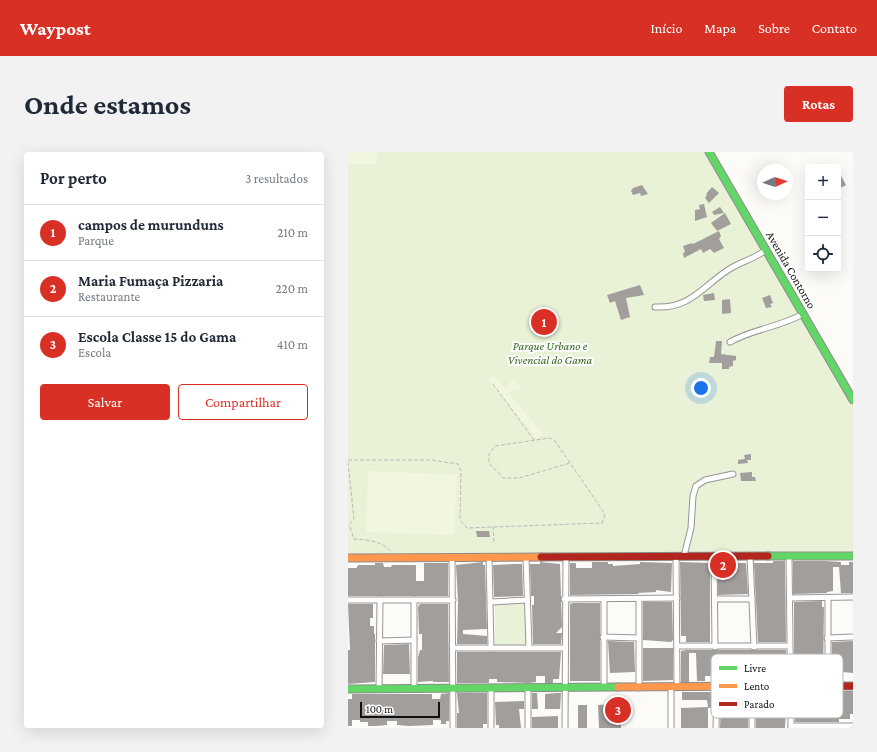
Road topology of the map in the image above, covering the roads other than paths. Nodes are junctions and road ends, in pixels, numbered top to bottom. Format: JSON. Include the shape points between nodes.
{"nodes":[{"id":1,"x":709,"y":152,"type":"edge"},
{"id":2,"x":766,"y":250,"type":"junction"},
{"id":3,"x":655,"y":307,"type":"dead end"},
{"id":4,"x":803,"y":314,"type":"junction"},
{"id":5,"x":730,"y":342,"type":"dead end"},
{"id":6,"x":853,"y":400,"type":"edge"},
{"id":7,"x":733,"y":474,"type":"dead end"},
{"id":8,"x":680,"y":556,"type":"junction"},
{"id":9,"x":714,"y":556,"type":"junction"},
{"id":10,"x":750,"y":556,"type":"junction"},
{"id":11,"x":789,"y":556,"type":"junction"},
{"id":12,"x":853,"y":556,"type":"edge"},
{"id":13,"x":348,"y":558,"type":"edge"},
{"id":14,"x":452,"y":558,"type":"junction"},
{"id":15,"x":489,"y":558,"type":"junction"},
{"id":16,"x":526,"y":558,"type":"junction"},
{"id":17,"x":566,"y":558,"type":"junction"},
{"id":18,"x":853,"y":597,"type":"edge"},
{"id":19,"x":677,"y":598,"type":"junction"},
{"id":20,"x":790,"y":598,"type":"junction"},
{"id":21,"x":828,"y":598,"type":"junction"},
{"id":22,"x":564,"y":599,"type":"junction"},
{"id":23,"x":604,"y":599,"type":"junction"},
{"id":24,"x":639,"y":599,"type":"junction"},
{"id":25,"x":715,"y":599,"type":"junction"},
{"id":26,"x":752,"y":599,"type":"junction"},
{"id":27,"x":348,"y":600,"type":"edge"},
{"id":28,"x":380,"y":600,"type":"junction"},
{"id":29,"x":414,"y":600,"type":"junction"},
{"id":30,"x":453,"y":600,"type":"junction"},
{"id":31,"x":527,"y":600,"type":"junction"},
{"id":32,"x":491,"y":602,"type":"junction"},
{"id":33,"x":853,"y":637,"type":"edge"},
{"id":34,"x":603,"y":638,"type":"junction"},
{"id":35,"x":639,"y":638,"type":"junction"},
{"id":36,"x":827,"y":638,"type":"junction"},
{"id":37,"x":379,"y":640,"type":"junction"},
{"id":38,"x":414,"y":640,"type":"junction"},
{"id":39,"x":678,"y":646,"type":"junction"},
{"id":40,"x":789,"y":646,"type":"junction"},
{"id":41,"x":529,"y":647,"type":"junction"},
{"id":42,"x":716,"y":647,"type":"junction"},
{"id":43,"x":754,"y":647,"type":"junction"},
{"id":44,"x":453,"y":648,"type":"junction"},
{"id":45,"x":491,"y":648,"type":"junction"},
{"id":46,"x":565,"y":648,"type":"junction"},
{"id":47,"x":789,"y":654,"type":"edge"},
{"id":48,"x":827,"y":654,"type":"edge"},
{"id":49,"x":674,"y":687,"type":"junction"},
{"id":50,"x":711,"y":687,"type":"edge"},
{"id":51,"x":414,"y":688,"type":"junction"},
{"id":52,"x":491,"y":688,"type":"junction"},
{"id":53,"x":528,"y":688,"type":"junction"},
{"id":54,"x":565,"y":688,"type":"junction"},
{"id":55,"x":604,"y":688,"type":"junction"},
{"id":56,"x":639,"y":688,"type":"junction"},
{"id":57,"x":348,"y":689,"type":"edge"},
{"id":58,"x":379,"y":689,"type":"junction"},
{"id":59,"x":454,"y":689,"type":"junction"},
{"id":60,"x":716,"y":718,"type":"edge"},
{"id":61,"x":853,"y":726,"type":"edge"},
{"id":62,"x":791,"y":727,"type":"edge"},
{"id":63,"x":828,"y":727,"type":"edge"},
{"id":64,"x":454,"y":728,"type":"edge"},
{"id":65,"x":491,"y":728,"type":"edge"},
{"id":66,"x":528,"y":728,"type":"edge"},
{"id":67,"x":565,"y":728,"type":"edge"},
{"id":68,"x":671,"y":728,"type":"edge"},
{"id":69,"x":716,"y":728,"type":"edge"}],
"edges":[{"from":1,"to":2,"type":"street","name":"Avenida Contorno"},
{"from":2,"to":3,"type":"street","via":[[752,260],[729,269],[689,300],[673,306]]},
{"from":2,"to":4,"type":"street","name":"Avenida Contorno"},
{"from":4,"to":5,"type":"street","via":[[781,324],[747,333]]},
{"from":4,"to":6,"type":"street","name":"Avenida Contorno"},
{"from":7,"to":8,"type":"street","via":[[705,480],[696,486],[691,528]]},
{"from":8,"to":9,"type":"street"},
{"from":8,"to":17,"type":"street"},
{"from":8,"to":19,"type":"street"},
{"from":9,"to":10,"type":"street"},
{"from":9,"to":25,"type":"street"},
{"from":10,"to":11,"type":"street"},
{"from":10,"to":26,"type":"street"},
{"from":11,"to":12,"type":"street"},
{"from":11,"to":20,"type":"street"},
{"from":13,"to":14,"type":"street"},
{"from":14,"to":15,"type":"street"},
{"from":14,"to":30,"type":"street"},
{"from":15,"to":16,"type":"street"},
{"from":15,"to":32,"type":"street"},
{"from":16,"to":17,"type":"street"},
{"from":16,"to":31,"type":"street"},
{"from":17,"to":22,"type":"street"},
{"from":18,"to":21,"type":"street"},
{"from":19,"to":24,"type":"street"},
{"from":19,"to":39,"type":"street"},
{"from":20,"to":21,"type":"street"},
{"from":20,"to":40,"type":"street"},
{"from":21,"to":36,"type":"street"},
{"from":22,"to":23,"type":"street"},
{"from":22,"to":46,"type":"street"},
{"from":23,"to":24,"type":"street"},
{"from":23,"to":34,"type":"street"},
{"from":24,"to":35,"type":"street"},
{"from":25,"to":26,"type":"street"},
{"from":25,"to":42,"type":"street"},
{"from":26,"to":43,"type":"street"},
{"from":27,"to":28,"type":"street"},
{"from":28,"to":29,"type":"street"},
{"from":28,"to":37,"type":"street"},
{"from":29,"to":30,"type":"street"},
{"from":29,"to":38,"type":"street"},
{"from":30,"to":44,"type":"street"},
{"from":31,"to":32,"type":"street"},
{"from":31,"to":41,"type":"street"},
{"from":32,"to":45,"type":"street"},
{"from":33,"to":36,"type":"street"},
{"from":34,"to":35,"type":"street"},
{"from":34,"to":55,"type":"street"},
{"from":35,"to":56,"type":"street"},
{"from":36,"to":48,"type":"street"},
{"from":37,"to":38,"type":"street"},
{"from":37,"to":58,"type":"street"},
{"from":38,"to":51,"type":"street"},
{"from":39,"to":42,"type":"street"},
{"from":39,"to":49,"type":"street"},
{"from":40,"to":43,"type":"street"},
{"from":40,"to":47,"type":"street"},
{"from":41,"to":45,"type":"street"},
{"from":41,"to":46,"type":"street"},
{"from":42,"to":43,"type":"street"},
{"from":44,"to":45,"type":"street"},
{"from":44,"to":59,"type":"street"},
{"from":46,"to":54,"type":"street"},
{"from":49,"to":50,"type":"street"},
{"from":49,"to":56,"type":"street"},
{"from":49,"to":68,"type":"street"},
{"from":51,"to":58,"type":"street"},
{"from":51,"to":59,"type":"street"},
{"from":52,"to":53,"type":"street"},
{"from":52,"to":59,"type":"street"},
{"from":52,"to":65,"type":"street"},
{"from":53,"to":54,"type":"street"},
{"from":53,"to":66,"type":"street"},
{"from":54,"to":55,"type":"street"},
{"from":54,"to":67,"type":"street"},
{"from":55,"to":56,"type":"street"},
{"from":57,"to":58,"type":"street"},
{"from":59,"to":64,"type":"street"},
{"from":60,"to":69,"type":"street"},
{"from":61,"to":63,"type":"street"},
{"from":62,"to":63,"type":"street"}]}
